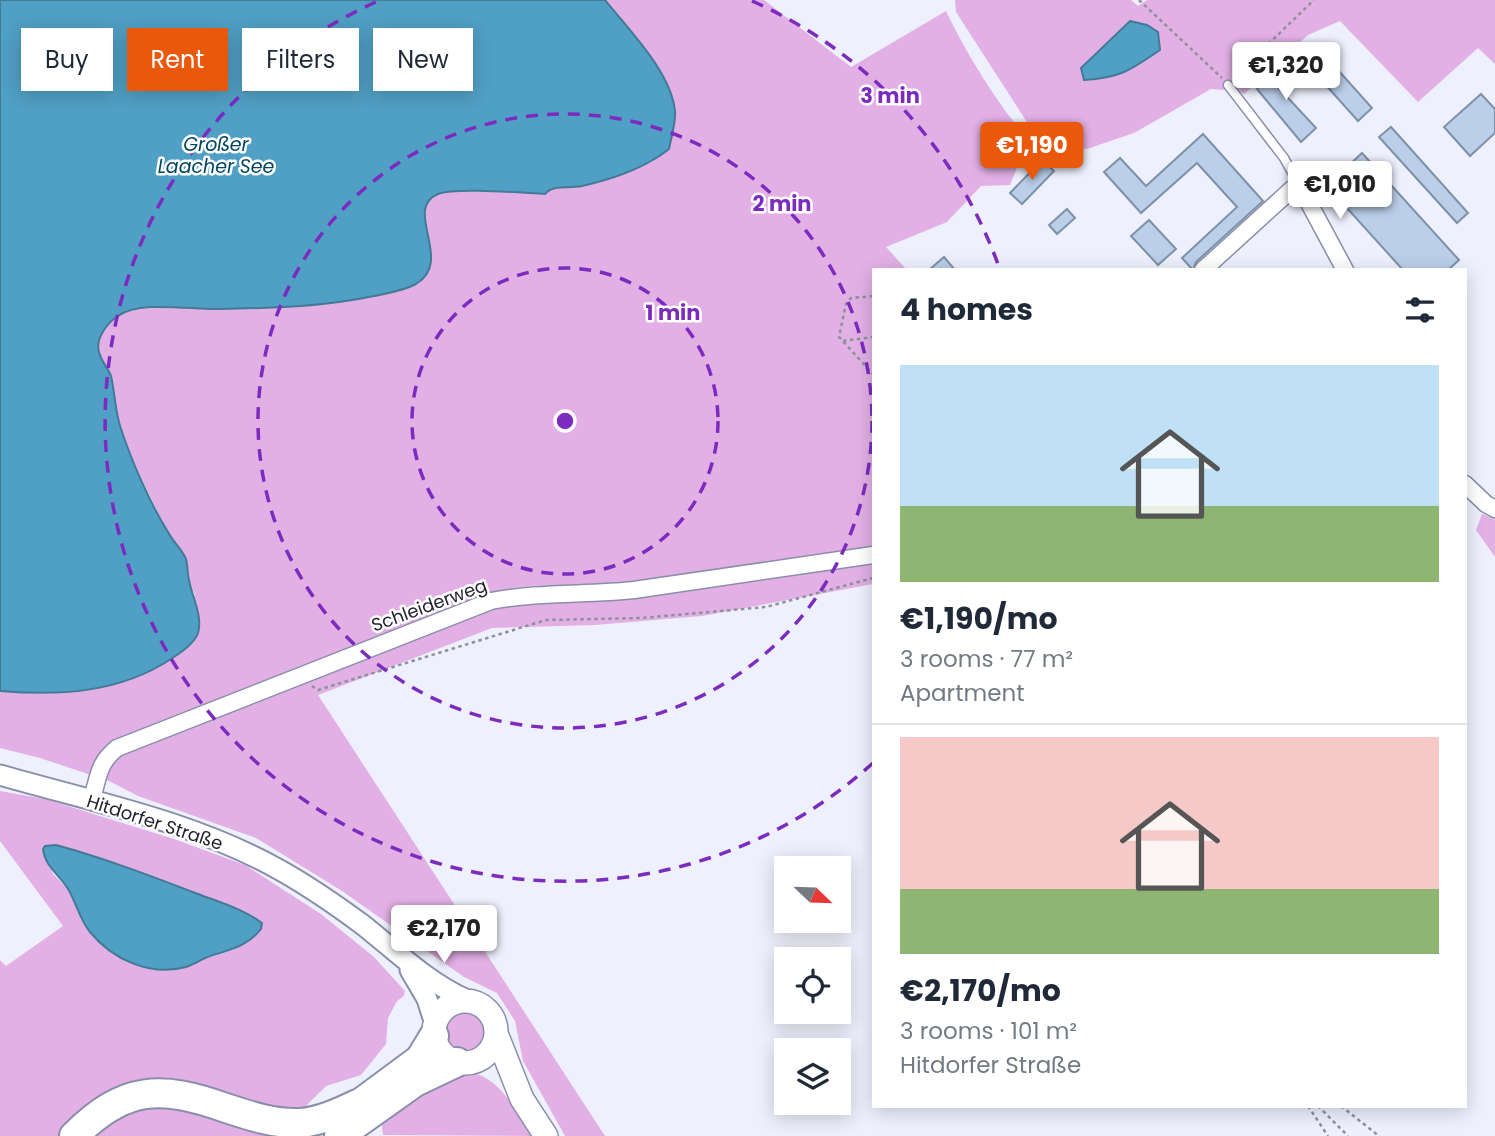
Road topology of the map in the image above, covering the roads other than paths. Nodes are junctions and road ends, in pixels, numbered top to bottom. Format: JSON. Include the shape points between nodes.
{"nodes":[{"id":1,"x":1228,"y":85,"type":"road end"},
{"id":2,"x":1302,"y":190,"type":"junction"},
{"id":3,"x":1205,"y":268,"type":"edge"},
{"id":4,"x":1344,"y":268,"type":"edge"},
{"id":5,"x":1467,"y":486,"type":"edge"},
{"id":6,"x":1495,"y":509,"type":"edge"},
{"id":7,"x":872,"y":555,"type":"edge"},
{"id":8,"x":0,"y":775,"type":"edge"},
{"id":9,"x":92,"y":801,"type":"junction"},
{"id":10,"x":403,"y":960,"type":"junction"},
{"id":11,"x":467,"y":1000,"type":"junction"},
{"id":12,"x":435,"y":1030,"type":"junction"},
{"id":13,"x":497,"y":1036,"type":"junction"},
{"id":14,"x":465,"y":1062,"type":"junction"},
{"id":15,"x":522,"y":1099,"type":"junction"},
{"id":16,"x":373,"y":1104,"type":"junction"},
{"id":17,"x":74,"y":1136,"type":"edge"},
{"id":18,"x":314,"y":1136,"type":"edge"},
{"id":19,"x":339,"y":1136,"type":"edge"},
{"id":20,"x":378,"y":1136,"type":"edge"},
{"id":21,"x":546,"y":1136,"type":"edge"}],
"edges":[{"from":1,"to":2,"type":"lane","via":[[1284,158]]},
{"from":2,"to":3,"type":"street","via":[[1292,189]]},
{"from":2,"to":4,"type":"street"},
{"from":5,"to":6,"type":"street"},
{"from":7,"to":9,"type":"street","name":"Schleiderweg","via":[[634,590],[528,594],[491,601],[117,748],[100,767]]},
{"from":8,"to":9,"type":"street","name":"Hitdorfer Straße"},
{"from":9,"to":10,"type":"street","name":"Hitdorfer Straße","via":[[201,833],[260,860],[346,913]]},
{"from":10,"to":11,"type":"street","name":"Hitdorfer Straße"},
{"from":10,"to":12,"type":"street","name":"Hitdorfer Straße","via":[[427,999]]},
{"from":11,"to":12,"type":"main road","via":[[443,1009]]},
{"from":11,"to":13,"type":"main road","via":[[492,1015]]},
{"from":12,"to":14,"type":"main road","via":[[442,1053]]},
{"from":12,"to":16,"type":"highway","via":[[420,1059]]},
{"from":13,"to":14,"type":"main road","via":[[489,1053]]},
{"from":13,"to":15,"type":"main road"},
{"from":14,"to":15,"type":"main road","via":[[493,1073]]},
{"from":14,"to":16,"type":"highway"},
{"from":15,"to":21,"type":"main road"},
{"from":16,"to":17,"type":"highway","via":[[299,1123],[247,1115],[192,1096],[161,1092],[103,1109]]},
{"from":16,"to":18,"type":"highway"},
{"from":16,"to":19,"type":"highway"},
{"from":16,"to":20,"type":"highway"}]}
